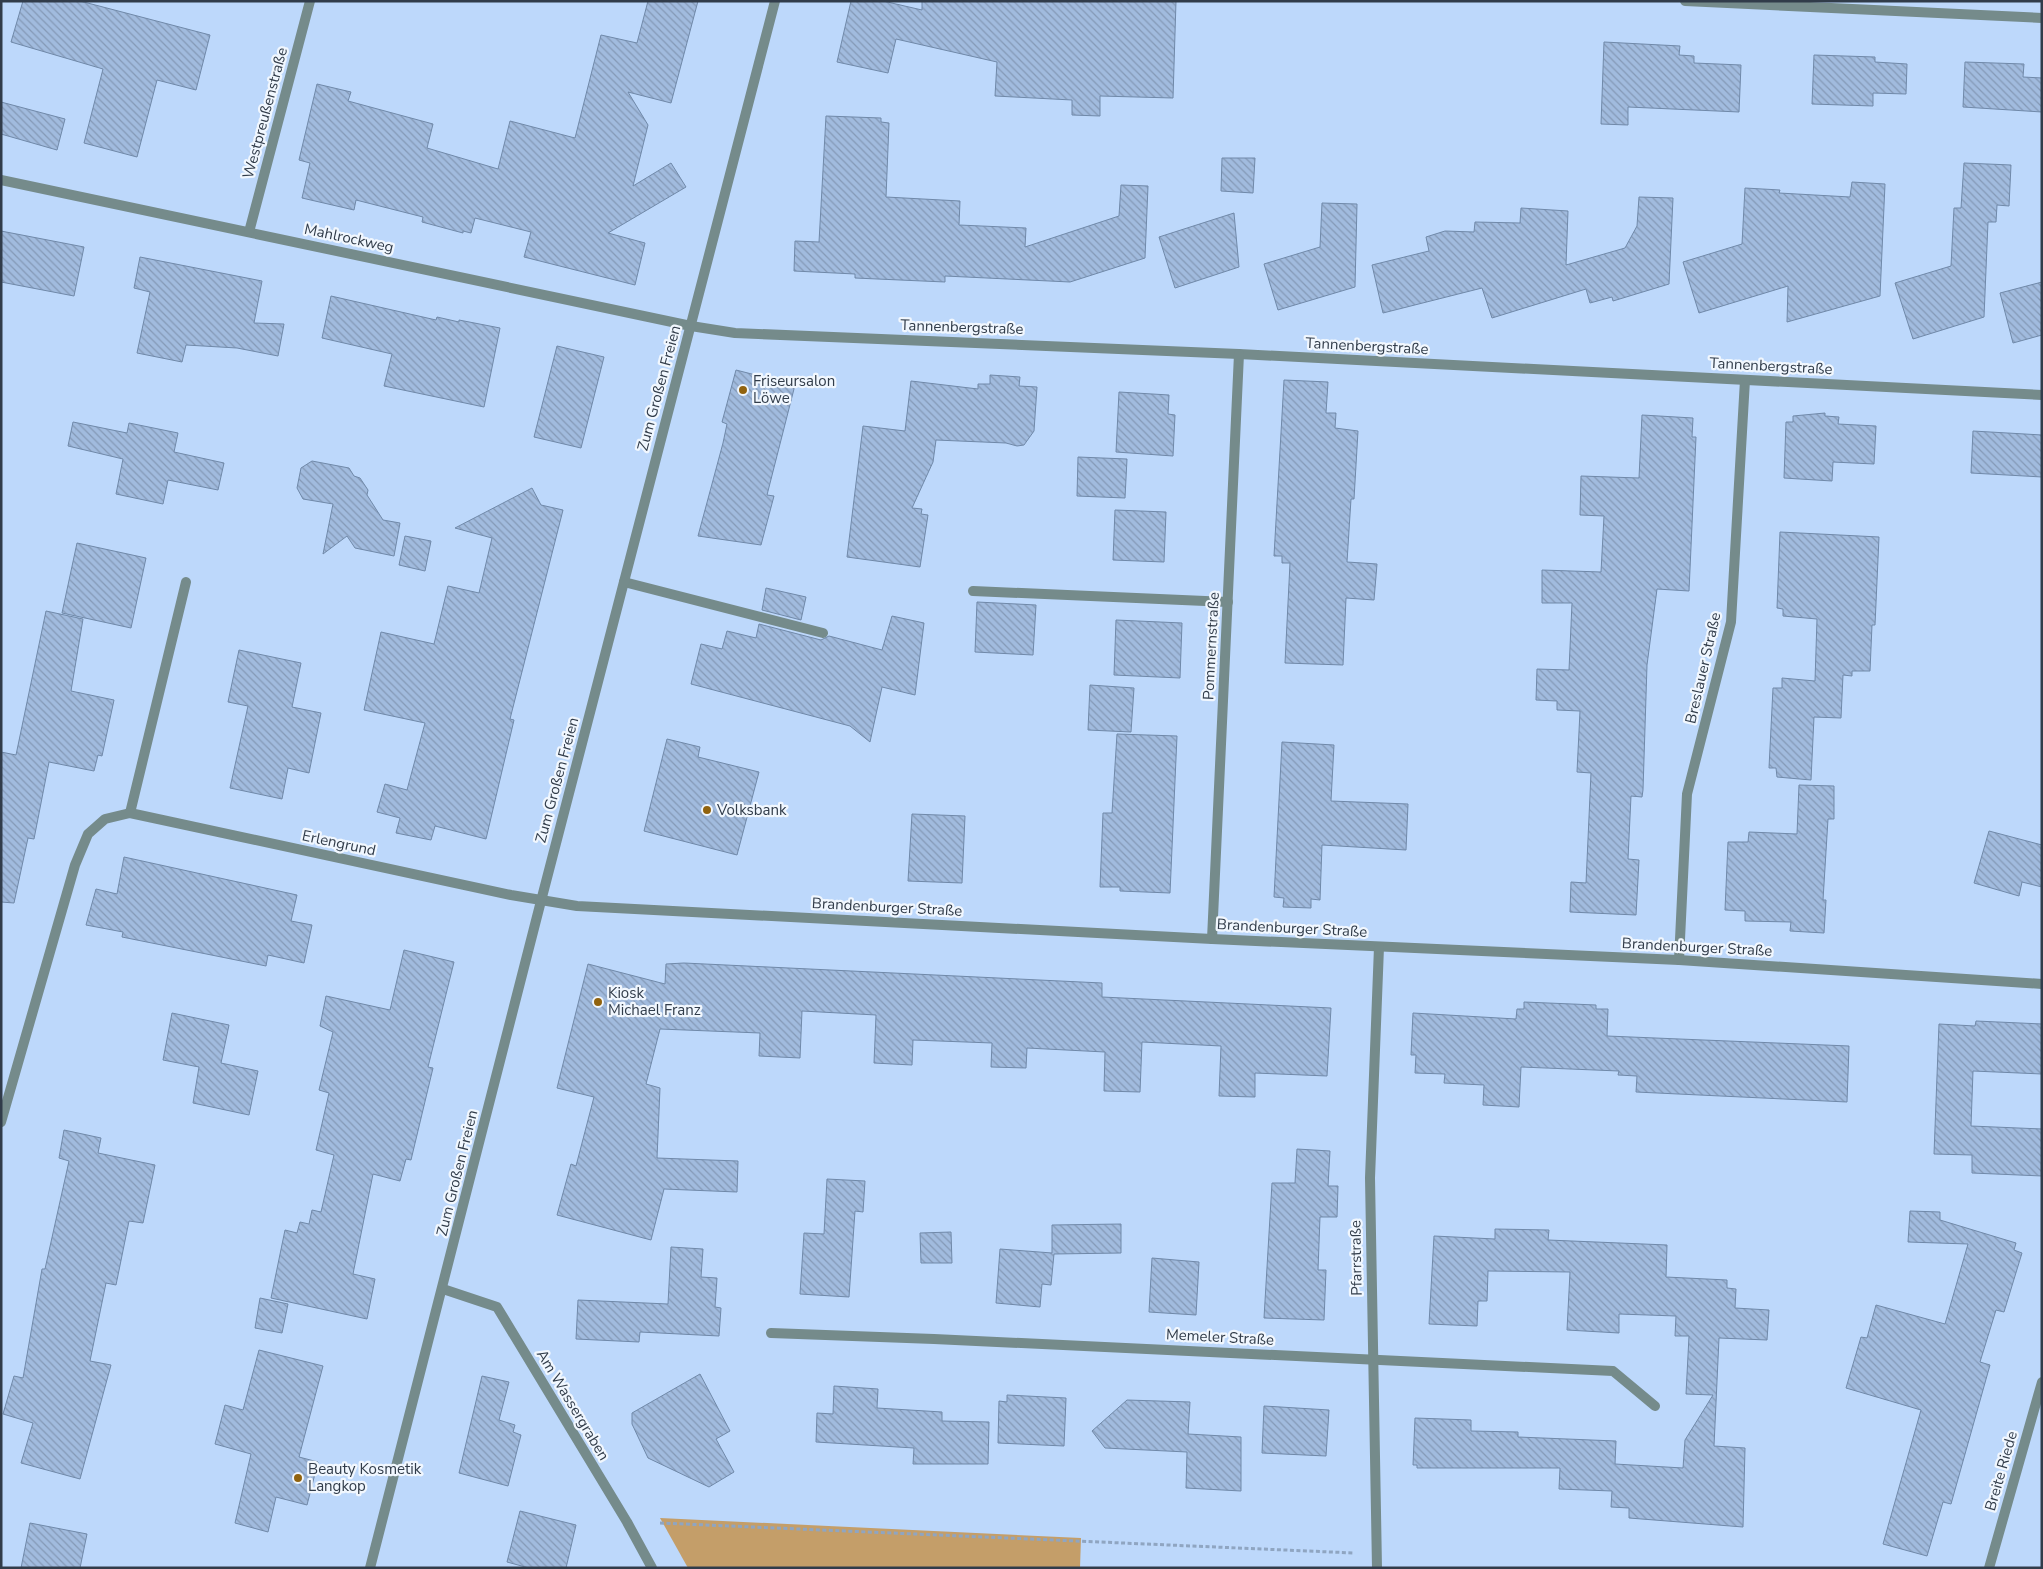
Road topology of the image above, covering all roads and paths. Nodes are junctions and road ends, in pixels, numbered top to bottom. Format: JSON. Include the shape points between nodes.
{"nodes":[{"id":1,"x":310,"y":1,"type":"edge"},
{"id":2,"x":775,"y":1,"type":"edge"},
{"id":3,"x":1685,"y":1,"type":"edge"},
{"id":4,"x":2042,"y":18,"type":"edge"},
{"id":5,"x":1,"y":180,"type":"edge"},
{"id":6,"x":248,"y":232,"type":"junction"},
{"id":7,"x":691,"y":326,"type":"junction"},
{"id":8,"x":1238,"y":354,"type":"junction"},
{"id":9,"x":1745,"y":380,"type":"junction"},
{"id":10,"x":2042,"y":395,"type":"edge"},
{"id":11,"x":186,"y":582,"type":"dead end"},
{"id":12,"x":624,"y":582,"type":"junction"},
{"id":13,"x":973,"y":591,"type":"dead end"},
{"id":14,"x":1228,"y":602,"type":"junction"},
{"id":15,"x":823,"y":633,"type":"dead end"},
{"id":16,"x":130,"y":813,"type":"junction"},
{"id":17,"x":541,"y":901,"type":"junction"},
{"id":18,"x":1212,"y":939,"type":"junction"},
{"id":19,"x":1379,"y":947,"type":"junction"},
{"id":20,"x":1679,"y":960,"type":"junction"},
{"id":21,"x":2042,"y":984,"type":"edge"},
{"id":22,"x":1,"y":1122,"type":"edge"},
{"id":23,"x":443,"y":1289,"type":"junction"},
{"id":24,"x":770,"y":1333,"type":"dead end"},
{"id":25,"x":1372,"y":1360,"type":"junction"},
{"id":26,"x":2042,"y":1382,"type":"edge"},
{"id":27,"x":1655,"y":1406,"type":"dead end"},
{"id":28,"x":660,"y":1523,"type":"dead end"},
{"id":29,"x":1377,"y":1554,"type":"junction"},
{"id":30,"x":370,"y":1568,"type":"edge"},
{"id":31,"x":652,"y":1568,"type":"edge"},
{"id":32,"x":1377,"y":1568,"type":"edge"},
{"id":33,"x":1989,"y":1568,"type":"edge"}],
"edges":[{"from":1,"to":6,"type":"street","name":"Westpreußenstraße"},
{"from":2,"to":7,"type":"street","name":"Zum Großen Freien"},
{"from":3,"to":4,"type":"street"},
{"from":5,"to":6,"type":"street","name":"Mahlrockweg"},
{"from":6,"to":7,"type":"street","name":"Mahlrockweg"},
{"from":7,"to":8,"type":"street","name":"Tannenbergstraße","via":[[735,333]]},
{"from":7,"to":12,"type":"street","name":"Zum Großen Freien"},
{"from":8,"to":9,"type":"street","name":"Tannenbergstraße"},
{"from":8,"to":14,"type":"street","name":"Pommernstraße"},
{"from":9,"to":10,"type":"street","name":"Tannenbergstraße"},
{"from":9,"to":20,"type":"street","name":"Breslauer Straße","via":[[1732,622],[1687,794]]},
{"from":11,"to":16,"type":"street"},
{"from":12,"to":15,"type":"street"},
{"from":12,"to":17,"type":"street","name":"Zum Großen Freien"},
{"from":13,"to":14,"type":"street"},
{"from":14,"to":18,"type":"street","name":"Pommernstraße"},
{"from":16,"to":17,"type":"street","name":"Erlengrund"},
{"from":16,"to":22,"type":"street","name":"Erlengrund","via":[[105,818],[88,834],[75,865]]},
{"from":17,"to":18,"type":"street","name":"Brandenburger Straße","via":[[577,906]]},
{"from":17,"to":23,"type":"street","name":"Zum Großen Freien"},
{"from":18,"to":19,"type":"street","name":"Brandenburger Straße"},
{"from":19,"to":20,"type":"street","name":"Brandenburger Straße"},
{"from":19,"to":25,"type":"street","name":"Pfarrstraße","via":[[1370,1178]]},
{"from":20,"to":21,"type":"street","name":"Brandenburger Straße"},
{"from":23,"to":30,"type":"street","name":"Zum Großen Freien"},
{"from":23,"to":31,"type":"street","name":"Am Wassergraben","via":[[497,1307]]},
{"from":24,"to":25,"type":"street","name":"Memeler Straße"},
{"from":25,"to":27,"type":"street","name":"Memeler Straße","via":[[1613,1371]]},
{"from":25,"to":29,"type":"street","name":"Pfarrstraße"},
{"from":26,"to":33,"type":"street","name":"Breite Riede"},
{"from":28,"to":29,"type":"path"},
{"from":29,"to":32,"type":"street","name":"Pfarrstraße"}]}
